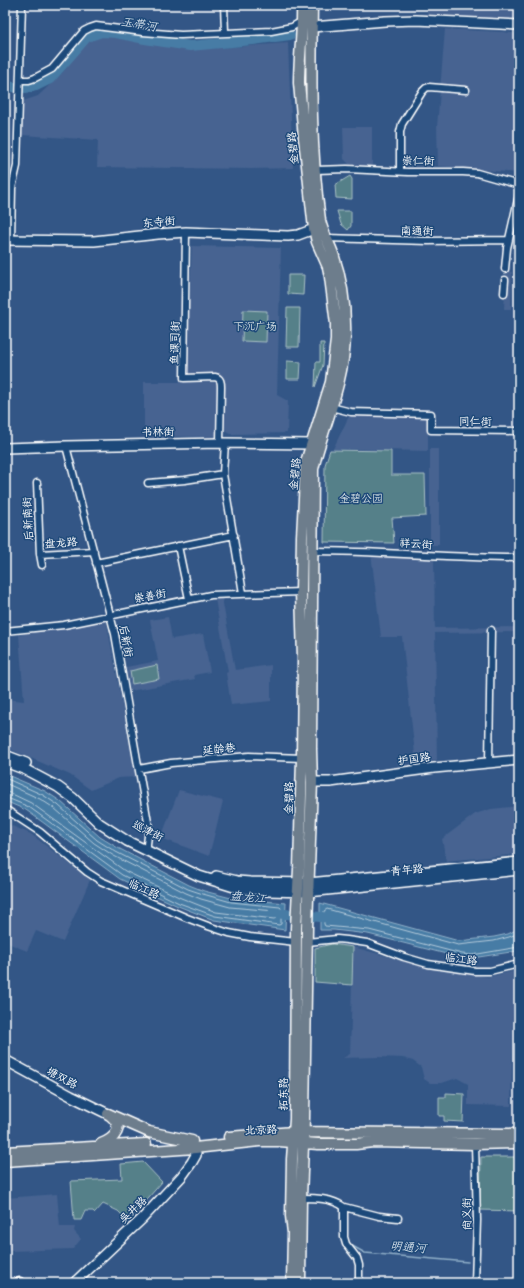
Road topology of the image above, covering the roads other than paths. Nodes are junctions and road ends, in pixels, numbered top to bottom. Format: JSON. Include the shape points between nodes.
{"nodes":[{"id":1,"x":22,"y":5,"type":"edge"},
{"id":2,"x":224,"y":5,"type":"edge"},
{"id":3,"x":302,"y":5,"type":"edge"},
{"id":4,"x":308,"y":5,"type":"edge"},
{"id":5,"x":312,"y":5,"type":"edge"},
{"id":6,"x":302,"y":21,"type":"junction"},
{"id":7,"x":519,"y":25,"type":"edge"},
{"id":8,"x":312,"y":27,"type":"junction"},
{"id":9,"x":225,"y":32,"type":"junction"},
{"id":10,"x":20,"y":80,"type":"junction"},
{"id":11,"x":311,"y":85,"type":"junction"},
{"id":12,"x":466,"y":90,"type":"dead end"},
{"id":13,"x":315,"y":170,"type":"junction"},
{"id":14,"x":400,"y":171,"type":"junction"},
{"id":15,"x":519,"y":185,"type":"edge"},
{"id":16,"x":519,"y":195,"type":"edge"},
{"id":17,"x":314,"y":229,"type":"junction"},
{"id":18,"x":186,"y":232,"type":"junction"},
{"id":19,"x":326,"y":238,"type":"junction"},
{"id":20,"x":508,"y":240,"type":"junction"},
{"id":21,"x":8,"y":241,"type":"edge"},
{"id":22,"x":505,"y":269,"type":"dead end"},
{"id":23,"x":505,"y":280,"type":"dead end"},
{"id":24,"x":504,"y":293,"type":"dead end"},
{"id":25,"x":331,"y":407,"type":"junction"},
{"id":26,"x":519,"y":431,"type":"edge"},
{"id":27,"x":222,"y":443,"type":"junction"},
{"id":28,"x":312,"y":444,"type":"junction"},
{"id":29,"x":66,"y":446,"type":"junction"},
{"id":30,"x":5,"y":448,"type":"edge"},
{"id":31,"x":223,"y":474,"type":"junction"},
{"id":32,"x":37,"y":483,"type":"dead end"},
{"id":33,"x":148,"y":484,"type":"dead end"},
{"id":34,"x":234,"y":535,"type":"junction"},
{"id":35,"x":178,"y":546,"type":"junction"},
{"id":36,"x":94,"y":551,"type":"junction"},
{"id":37,"x":312,"y":551,"type":"junction"},
{"id":38,"x":40,"y":554,"type":"junction"},
{"id":39,"x":519,"y":558,"type":"edge"},
{"id":40,"x":96,"y":563,"type":"junction"},
{"id":41,"x":42,"y":565,"type":"dead end"},
{"id":42,"x":301,"y":592,"type":"junction"},
{"id":43,"x":243,"y":593,"type":"junction"},
{"id":44,"x":190,"y":599,"type":"junction"},
{"id":45,"x":110,"y":615,"type":"junction"},
{"id":46,"x":491,"y":630,"type":"dead end"},
{"id":47,"x":5,"y":631,"type":"edge"},
{"id":48,"x":5,"y":755,"type":"edge"},
{"id":49,"x":302,"y":758,"type":"junction"},
{"id":50,"x":519,"y":760,"type":"edge"},
{"id":51,"x":5,"y":762,"type":"edge"},
{"id":52,"x":489,"y":762,"type":"junction"},
{"id":53,"x":139,"y":769,"type":"junction"},
{"id":54,"x":312,"y":782,"type":"junction"},
{"id":55,"x":5,"y":809,"type":"edge"},
{"id":56,"x":147,"y":844,"type":"junction"},
{"id":57,"x":519,"y":862,"type":"edge"},
{"id":58,"x":519,"y":870,"type":"edge"},
{"id":59,"x":308,"y":888,"type":"junction"},
{"id":60,"x":298,"y":891,"type":"junction"},
{"id":61,"x":296,"y":928,"type":"joint"},
{"id":62,"x":307,"y":928,"type":"joint"},
{"id":63,"x":296,"y":942,"type":"junction"},
{"id":64,"x":307,"y":942,"type":"junction"},
{"id":65,"x":519,"y":964,"type":"edge"},
{"id":66,"x":5,"y":1060,"type":"edge"},
{"id":67,"x":108,"y":1114,"type":"junction"},
{"id":68,"x":519,"y":1134,"type":"edge"},
{"id":69,"x":296,"y":1135,"type":"junction"},
{"id":70,"x":303,"y":1143,"type":"junction"},
{"id":71,"x":519,"y":1143,"type":"edge"},
{"id":72,"x":194,"y":1144,"type":"junction"},
{"id":73,"x":475,"y":1144,"type":"junction"},
{"id":74,"x":94,"y":1146,"type":"junction"},
{"id":75,"x":5,"y":1152,"type":"edge"},
{"id":76,"x":5,"y":1161,"type":"edge"},
{"id":77,"x":301,"y":1198,"type":"junction"},
{"id":78,"x":344,"y":1207,"type":"junction"},
{"id":79,"x":398,"y":1218,"type":"dead end"},
{"id":80,"x":15,"y":1283,"type":"edge"},
{"id":81,"x":22,"y":1283,"type":"edge"},
{"id":82,"x":74,"y":1283,"type":"edge"},
{"id":83,"x":292,"y":1283,"type":"edge"},
{"id":84,"x":300,"y":1283,"type":"edge"},
{"id":85,"x":359,"y":1283,"type":"edge"},
{"id":86,"x":475,"y":1283,"type":"edge"}],
"edges":[{"from":1,"to":10,"type":"street"},
{"from":2,"to":9,"type":"street"},
{"from":3,"to":6,"type":"main road","name":"金碧路"},
{"from":4,"to":11,"type":"main road"},
{"from":5,"to":8,"type":"main road","name":"金碧路"},
{"from":6,"to":9,"type":"street","via":[[292,27],[271,31]]},
{"from":6,"to":17,"type":"main road","name":"金碧路","via":[[299,83]]},
{"from":7,"to":8,"type":"street","via":[[416,20]]},
{"from":8,"to":11,"type":"main road","name":"金碧路"},
{"from":9,"to":10,"type":"street","via":[[181,34],[96,26],[84,31],[52,68],[35,78]]},
{"from":10,"to":21,"type":"street","via":[[17,166],[12,188]]},
{"from":11,"to":13,"type":"main road","name":"金碧路"},
{"from":12,"to":14,"type":"street","via":[[429,87],[422,92],[401,128]]},
{"from":13,"to":14,"type":"street","name":"崇仁街"},
{"from":13,"to":19,"type":"main road","name":"金碧路","via":[[321,221]]},
{"from":14,"to":15,"type":"street","name":"崇仁街","via":[[477,173]]},
{"from":16,"to":20,"type":"street"},
{"from":17,"to":18,"type":"street","name":"东寺街","via":[[298,235],[283,236]]},
{"from":17,"to":28,"type":"main road","name":"金碧路","via":[[330,277],[336,340],[331,382]]},
{"from":18,"to":21,"type":"street","name":"东寺街","via":[[94,241]]},
{"from":18,"to":27,"type":"street","name":"鱼课司街","via":[[184,378],[215,377],[220,380]]},
{"from":19,"to":20,"type":"street","name":"南通街"},
{"from":19,"to":25,"type":"main road","name":"金碧路","via":[[339,274],[345,324],[342,362]]},
{"from":20,"to":22,"type":"street"},
{"from":23,"to":24,"type":"street"},
{"from":25,"to":26,"type":"street","name":"同仁街","via":[[351,412],[431,414],[431,430]]},
{"from":25,"to":37,"type":"main road","name":"金碧路","via":[[313,469]]},
{"from":27,"to":28,"type":"street","name":"书林街"},
{"from":27,"to":29,"type":"street","name":"书林街"},
{"from":27,"to":31,"type":"street"},
{"from":28,"to":42,"type":"main road","name":"金碧路","via":[[306,462]]},
{"from":29,"to":30,"type":"street","name":"书林街"},
{"from":29,"to":36,"type":"street","name":"后新街"},
{"from":31,"to":33,"type":"street"},
{"from":31,"to":34,"type":"street"},
{"from":32,"to":38,"type":"street","name":"后新南街"},
{"from":34,"to":35,"type":"street"},
{"from":34,"to":43,"type":"street"},
{"from":35,"to":40,"type":"street"},
{"from":35,"to":44,"type":"street"},
{"from":36,"to":38,"type":"street","name":"盘龙路"},
{"from":36,"to":40,"type":"street","name":"后新街"},
{"from":37,"to":39,"type":"street","name":"祥云街"},
{"from":37,"to":54,"type":"main road","name":"金碧路"},
{"from":38,"to":41,"type":"street","name":"盘龙路"},
{"from":40,"to":45,"type":"street","name":"后新街"},
{"from":42,"to":43,"type":"street","name":"崇善街"},
{"from":42,"to":49,"type":"main road","name":"金碧路"},
{"from":43,"to":44,"type":"street","name":"崇善街"},
{"from":44,"to":45,"type":"street","name":"崇善街"},
{"from":45,"to":47,"type":"street","name":"崇善街","via":[[64,625]]},
{"from":45,"to":53,"type":"street","name":"后新街"},
{"from":46,"to":52,"type":"street"},
{"from":48,"to":56,"type":"street","name":"巡津街","via":[[63,783],[107,822]]},
{"from":49,"to":53,"type":"street","name":"延龄巷","via":[[249,756],[171,763]]},
{"from":49,"to":60,"type":"main road","name":"金碧路"},
{"from":50,"to":52,"type":"street","name":"护国路"},
{"from":51,"to":60,"type":"street","name":"巡津街","via":[[32,772],[58,787],[99,823],[127,841],[199,876],[247,890]]},
{"from":52,"to":54,"type":"street","name":"护国路","via":[[330,782]]},
{"from":53,"to":56,"type":"street","name":"后新街","via":[[149,828]]},
{"from":54,"to":59,"type":"main road","name":"金碧路"},
{"from":55,"to":63,"type":"street","name":"临江路","via":[[40,832],[101,881],[186,918],[229,933]]},
{"from":56,"to":60,"type":"street","name":"巡津街","via":[[220,877]]},
{"from":57,"to":59,"type":"street","name":"青年路"},
{"from":58,"to":59,"type":"street","name":"青年路"},
{"from":59,"to":60,"type":"street","name":"青年路"},
{"from":59,"to":62,"type":"main road","name":"金碧路"},
{"from":60,"to":61,"type":"main road","name":"金碧路"},
{"from":61,"to":63,"type":"main road","name":"拓东路"},
{"from":62,"to":64,"type":"main road","name":"拓东路"},
{"from":63,"to":69,"type":"main road","name":"拓东路"},
{"from":64,"to":65,"type":"street","name":"临江路","via":[[337,939],[367,943],[428,964],[475,972]]},
{"from":64,"to":69,"type":"main road","name":"拓东路"},
{"from":66,"to":67,"type":"street","name":"塘双路"},
{"from":67,"to":72,"type":"main road","via":[[149,1132]]},
{"from":67,"to":74,"type":"main road","via":[[116,1121],[116,1134],[109,1141]]},
{"from":68,"to":69,"type":"main road","name":"北京路"},
{"from":69,"to":70,"type":"main road","name":"北京路"},
{"from":69,"to":72,"type":"main road","name":"北京路","via":[[234,1136]]},
{"from":69,"to":83,"type":"main road","name":"拓东路","via":[[291,1216]]},
{"from":70,"to":73,"type":"main road","name":"北京路"},
{"from":70,"to":77,"type":"main road"},
{"from":71,"to":73,"type":"main road","name":"北京路"},
{"from":72,"to":74,"type":"main road","name":"北京路"},
{"from":72,"to":76,"type":"main road","name":"北京路"},
{"from":72,"to":82,"type":"street","name":"吴井路","via":[[196,1154],[182,1176],[142,1220]]},
{"from":73,"to":86,"type":"street","name":"尚义街"},
{"from":74,"to":75,"type":"main road","name":"北京路"},
{"from":77,"to":78,"type":"street","via":[[331,1201]]},
{"from":77,"to":84,"type":"main road"},
{"from":78,"to":79,"type":"street"},
{"from":78,"to":85,"type":"street","via":[[344,1237],[359,1264]]},
{"from":80,"to":81,"type":"street"}]}
